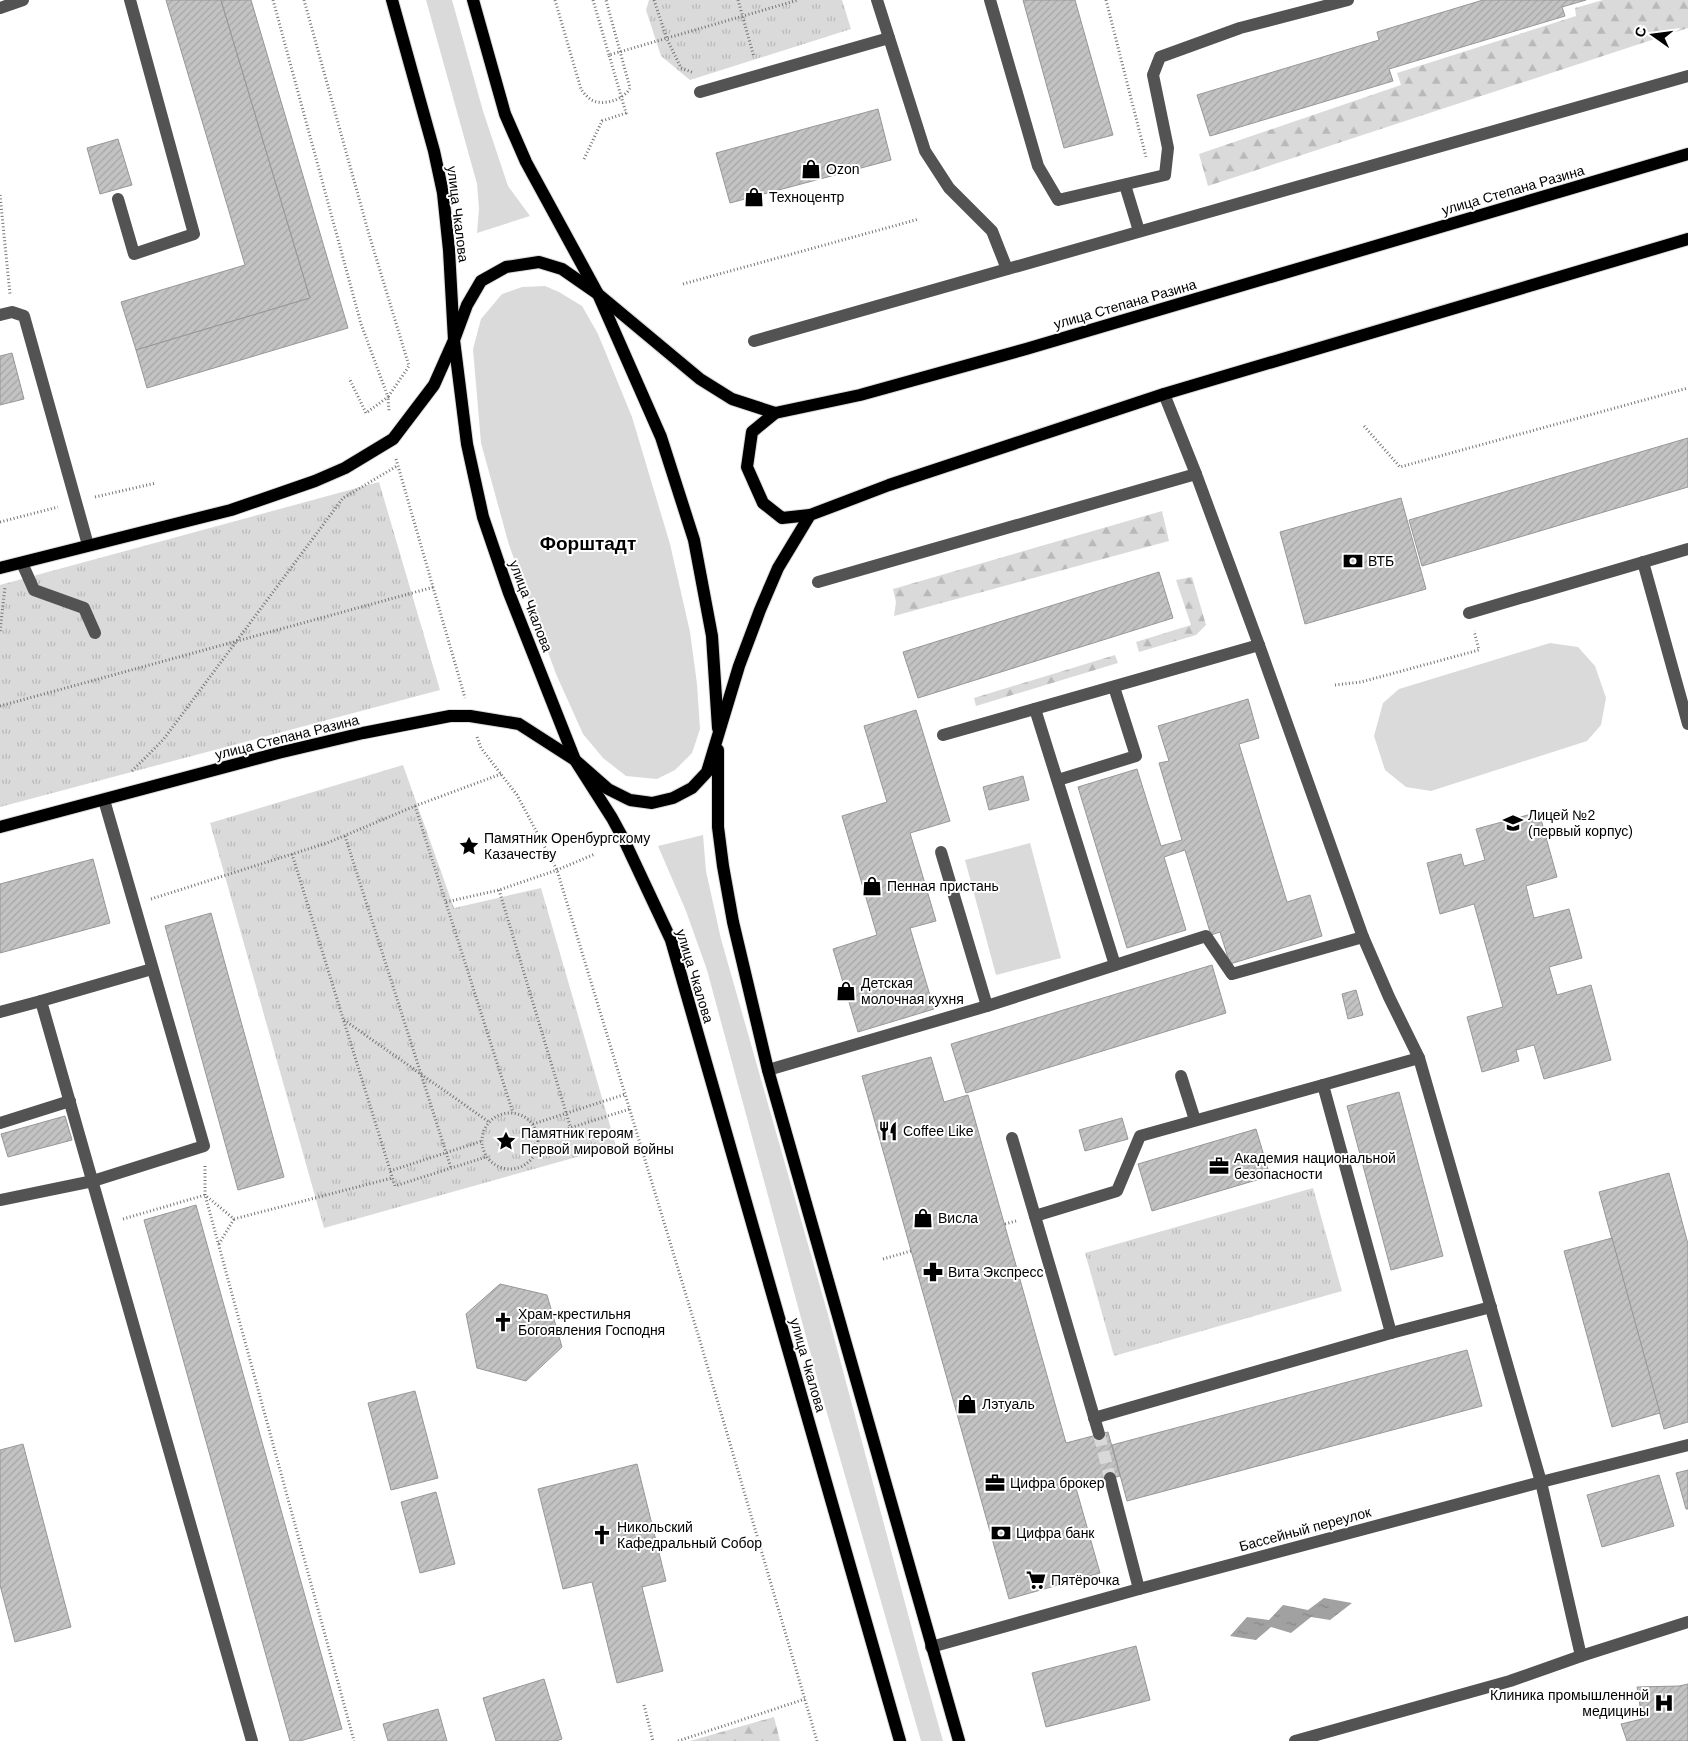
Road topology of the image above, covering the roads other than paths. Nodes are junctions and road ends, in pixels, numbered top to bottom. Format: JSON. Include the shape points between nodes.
{"nodes":[{"id":1,"x":23,"y":0,"type":"edge"},
{"id":2,"x":130,"y":0,"type":"edge"},
{"id":3,"x":392,"y":0,"type":"edge"},
{"id":4,"x":474,"y":0,"type":"edge"},
{"id":5,"x":877,"y":0,"type":"edge"},
{"id":6,"x":990,"y":0,"type":"edge"},
{"id":7,"x":1348,"y":0,"type":"edge"},
{"id":8,"x":0,"y":8,"type":"edge"},
{"id":9,"x":889,"y":38,"type":"junction"},
{"id":10,"x":1688,"y":76,"type":"edge"},
{"id":11,"x":700,"y":92,"type":"dead end"},
{"id":12,"x":1688,"y":154,"type":"edge"},
{"id":13,"x":1125,"y":185,"type":"junction"},
{"id":14,"x":118,"y":199,"type":"dead end"},
{"id":15,"x":1139,"y":231,"type":"junction"},
{"id":16,"x":1688,"y":239,"type":"edge"},
{"id":17,"x":1007,"y":269,"type":"junction"},
{"id":18,"x":598,"y":294,"type":"junction"},
{"id":19,"x":6,"y":314,"type":"edge"},
{"id":20,"x":454,"y":340,"type":"junction"},
{"id":21,"x":754,"y":341,"type":"dead end"},
{"id":22,"x":1164,"y":394,"type":"junction"},
{"id":23,"x":775,"y":413,"type":"junction"},
{"id":24,"x":1196,"y":474,"type":"junction"},
{"id":25,"x":810,"y":515,"type":"junction"},
{"id":26,"x":88,"y":545,"type":"junction"},
{"id":27,"x":1688,"y":549,"type":"edge"},
{"id":28,"x":1643,"y":562,"type":"junction"},
{"id":29,"x":22,"y":563,"type":"junction"},
{"id":30,"x":4,"y":567,"type":"edge"},
{"id":31,"x":818,"y":582,"type":"dead end"},
{"id":32,"x":1469,"y":614,"type":"road end"},
{"id":33,"x":95,"y":633,"type":"dead end"},
{"id":34,"x":1259,"y":645,"type":"junction"},
{"id":35,"x":1114,"y":687,"type":"junction"},
{"id":36,"x":1035,"y":709,"type":"junction"},
{"id":37,"x":1688,"y":724,"type":"edge"},
{"id":38,"x":943,"y":735,"type":"dead end"},
{"id":39,"x":718,"y":737,"type":"junction"},
{"id":40,"x":575,"y":760,"type":"junction"},
{"id":41,"x":1058,"y":780,"type":"junction"},
{"id":42,"x":104,"y":800,"type":"junction"},
{"id":43,"x":0,"y":827,"type":"edge"},
{"id":44,"x":941,"y":852,"type":"dead end"},
{"id":45,"x":1363,"y":937,"type":"junction"},
{"id":46,"x":1114,"y":965,"type":"junction"},
{"id":47,"x":152,"y":969,"type":"junction"},
{"id":48,"x":41,"y":1001,"type":"junction"},
{"id":49,"x":987,"y":1006,"type":"junction"},
{"id":50,"x":0,"y":1012,"type":"edge"},
{"id":51,"x":1419,"y":1058,"type":"junction"},
{"id":52,"x":768,"y":1070,"type":"junction"},
{"id":53,"x":1181,"y":1076,"type":"dead end"},
{"id":54,"x":1323,"y":1085,"type":"junction"},
{"id":55,"x":70,"y":1101,"type":"junction"},
{"id":56,"x":1195,"y":1120,"type":"junction"},
{"id":57,"x":0,"y":1123,"type":"edge"},
{"id":58,"x":1012,"y":1138,"type":"dead end"},
{"id":59,"x":93,"y":1181,"type":"junction"},
{"id":60,"x":0,"y":1200,"type":"edge"},
{"id":61,"x":1035,"y":1216,"type":"junction"},
{"id":62,"x":1491,"y":1307,"type":"junction"},
{"id":63,"x":1391,"y":1333,"type":"junction"},
{"id":64,"x":1094,"y":1418,"type":"junction"},
{"id":65,"x":1099,"y":1434,"type":"tunnel mouth"},
{"id":66,"x":1688,"y":1445,"type":"edge"},
{"id":67,"x":1110,"y":1478,"type":"tunnel mouth"},
{"id":68,"x":1541,"y":1482,"type":"junction"},
{"id":69,"x":1139,"y":1589,"type":"junction"},
{"id":70,"x":1688,"y":1622,"type":"edge"},
{"id":71,"x":932,"y":1647,"type":"junction"},
{"id":72,"x":1581,"y":1656,"type":"junction"},
{"id":73,"x":252,"y":1741,"type":"edge"},
{"id":74,"x":900,"y":1741,"type":"edge"},
{"id":75,"x":959,"y":1741,"type":"edge"},
{"id":76,"x":1296,"y":1741,"type":"edge"}],
"edges":[{"from":1,"to":8,"type":"street"},
{"from":2,"to":14,"type":"street","via":[[194,234],[134,254]]},
{"from":3,"to":20,"type":"main road","name":"улица Чкалова","via":[[443,193]]},
{"from":4,"to":18,"type":"main road","via":[[505,114],[526,162]]},
{"from":5,"to":9,"type":"street"},
{"from":6,"to":13,"type":"street","via":[[1038,166],[1058,200]]},
{"from":7,"to":13,"type":"street","via":[[1240,28],[1160,57],[1153,74],[1168,148],[1165,176]]},
{"from":9,"to":11,"type":"street"},
{"from":9,"to":17,"type":"street","via":[[925,150],[949,188],[992,231]]},
{"from":10,"to":15,"type":"street"},
{"from":12,"to":23,"type":"main road","name":"улица Степана Разина","via":[[1017,351],[860,395]]},
{"from":13,"to":15,"type":"street"},
{"from":15,"to":17,"type":"street"},
{"from":16,"to":22,"type":"main road"},
{"from":17,"to":21,"type":"street"},
{"from":18,"to":20,"type":"main road","name":"улица Степана Разина","via":[[562,270],[538,262],[506,267],[481,282],[467,305]]},
{"from":18,"to":23,"type":"main road","name":"улица Степана Разина","via":[[700,379],[732,399]]},
{"from":18,"to":39,"type":"main road","via":[[661,437],[694,540],[712,636]]},
{"from":19,"to":26,"type":"street","via":[[24,316]]},
{"from":20,"to":26,"type":"main road","via":[[434,385],[393,439],[346,468],[315,482],[231,510]]},
{"from":20,"to":40,"type":"main road","name":"улица Чкалова","via":[[467,444],[483,517],[509,593]]},
{"from":22,"to":24,"type":"street"},
{"from":22,"to":25,"type":"main road","via":[[889,484]]},
{"from":23,"to":25,"type":"main road","via":[[752,432],[747,467],[763,503],[782,518]]},
{"from":24,"to":31,"type":"street"},
{"from":24,"to":34,"type":"street"},
{"from":25,"to":39,"type":"main road","via":[[778,568],[739,666]]},
{"from":26,"to":29,"type":"main road"},
{"from":27,"to":28,"type":"street"},
{"from":28,"to":32,"type":"street"},
{"from":28,"to":37,"type":"street"},
{"from":29,"to":30,"type":"main road"},
{"from":29,"to":33,"type":"street","via":[[34,590],[84,608]]},
{"from":34,"to":35,"type":"street"},
{"from":34,"to":45,"type":"street"},
{"from":35,"to":36,"type":"street"},
{"from":35,"to":41,"type":"street","via":[[1136,756]]},
{"from":36,"to":38,"type":"street"},
{"from":36,"to":41,"type":"street"},
{"from":39,"to":40,"type":"main road","name":"улица Степана Разина","via":[[707,772],[692,788],[673,798],[652,803],[630,800],[608,789]]},
{"from":39,"to":52,"type":"main road","via":[[718,827],[723,866]]},
{"from":40,"to":42,"type":"main road","name":"улица Степана Разина","via":[[518,724],[450,716],[278,753]]},
{"from":40,"to":74,"type":"main road","name":"улица Чкалова","via":[[625,842],[671,940]]},
{"from":41,"to":46,"type":"street"},
{"from":42,"to":43,"type":"main road","name":"улица Степана Разина"},
{"from":42,"to":47,"type":"street"},
{"from":44,"to":49,"type":"street"},
{"from":45,"to":46,"type":"street","via":[[1232,974],[1206,936]]},
{"from":45,"to":51,"type":"street"},
{"from":46,"to":49,"type":"street"},
{"from":47,"to":48,"type":"street"},
{"from":47,"to":59,"type":"street","via":[[204,1146]]},
{"from":48,"to":50,"type":"street"},
{"from":48,"to":55,"type":"street"},
{"from":49,"to":52,"type":"street"},
{"from":51,"to":54,"type":"street"},
{"from":51,"to":62,"type":"street"},
{"from":52,"to":71,"type":"main road"},
{"from":53,"to":56,"type":"street"},
{"from":54,"to":56,"type":"street"},
{"from":54,"to":63,"type":"street"},
{"from":55,"to":57,"type":"street"},
{"from":55,"to":59,"type":"street"},
{"from":56,"to":61,"type":"street","via":[[1140,1136],[1117,1191]]},
{"from":58,"to":61,"type":"street"},
{"from":59,"to":60,"type":"street"},
{"from":59,"to":73,"type":"street"},
{"from":61,"to":64,"type":"street"},
{"from":62,"to":63,"type":"street"},
{"from":62,"to":68,"type":"street"},
{"from":63,"to":64,"type":"street"},
{"from":64,"to":65,"type":"street"},
{"from":66,"to":68,"type":"street","name":"Бассейный переулок"},
{"from":67,"to":69,"type":"street"},
{"from":68,"to":69,"type":"street","name":"Бассейный переулок"},
{"from":68,"to":72,"type":"street"},
{"from":69,"to":71,"type":"street","name":"Бассейный переулок"},
{"from":70,"to":72,"type":"street"},
{"from":71,"to":75,"type":"main road"},
{"from":72,"to":76,"type":"street","via":[[1510,1681]]}]}
